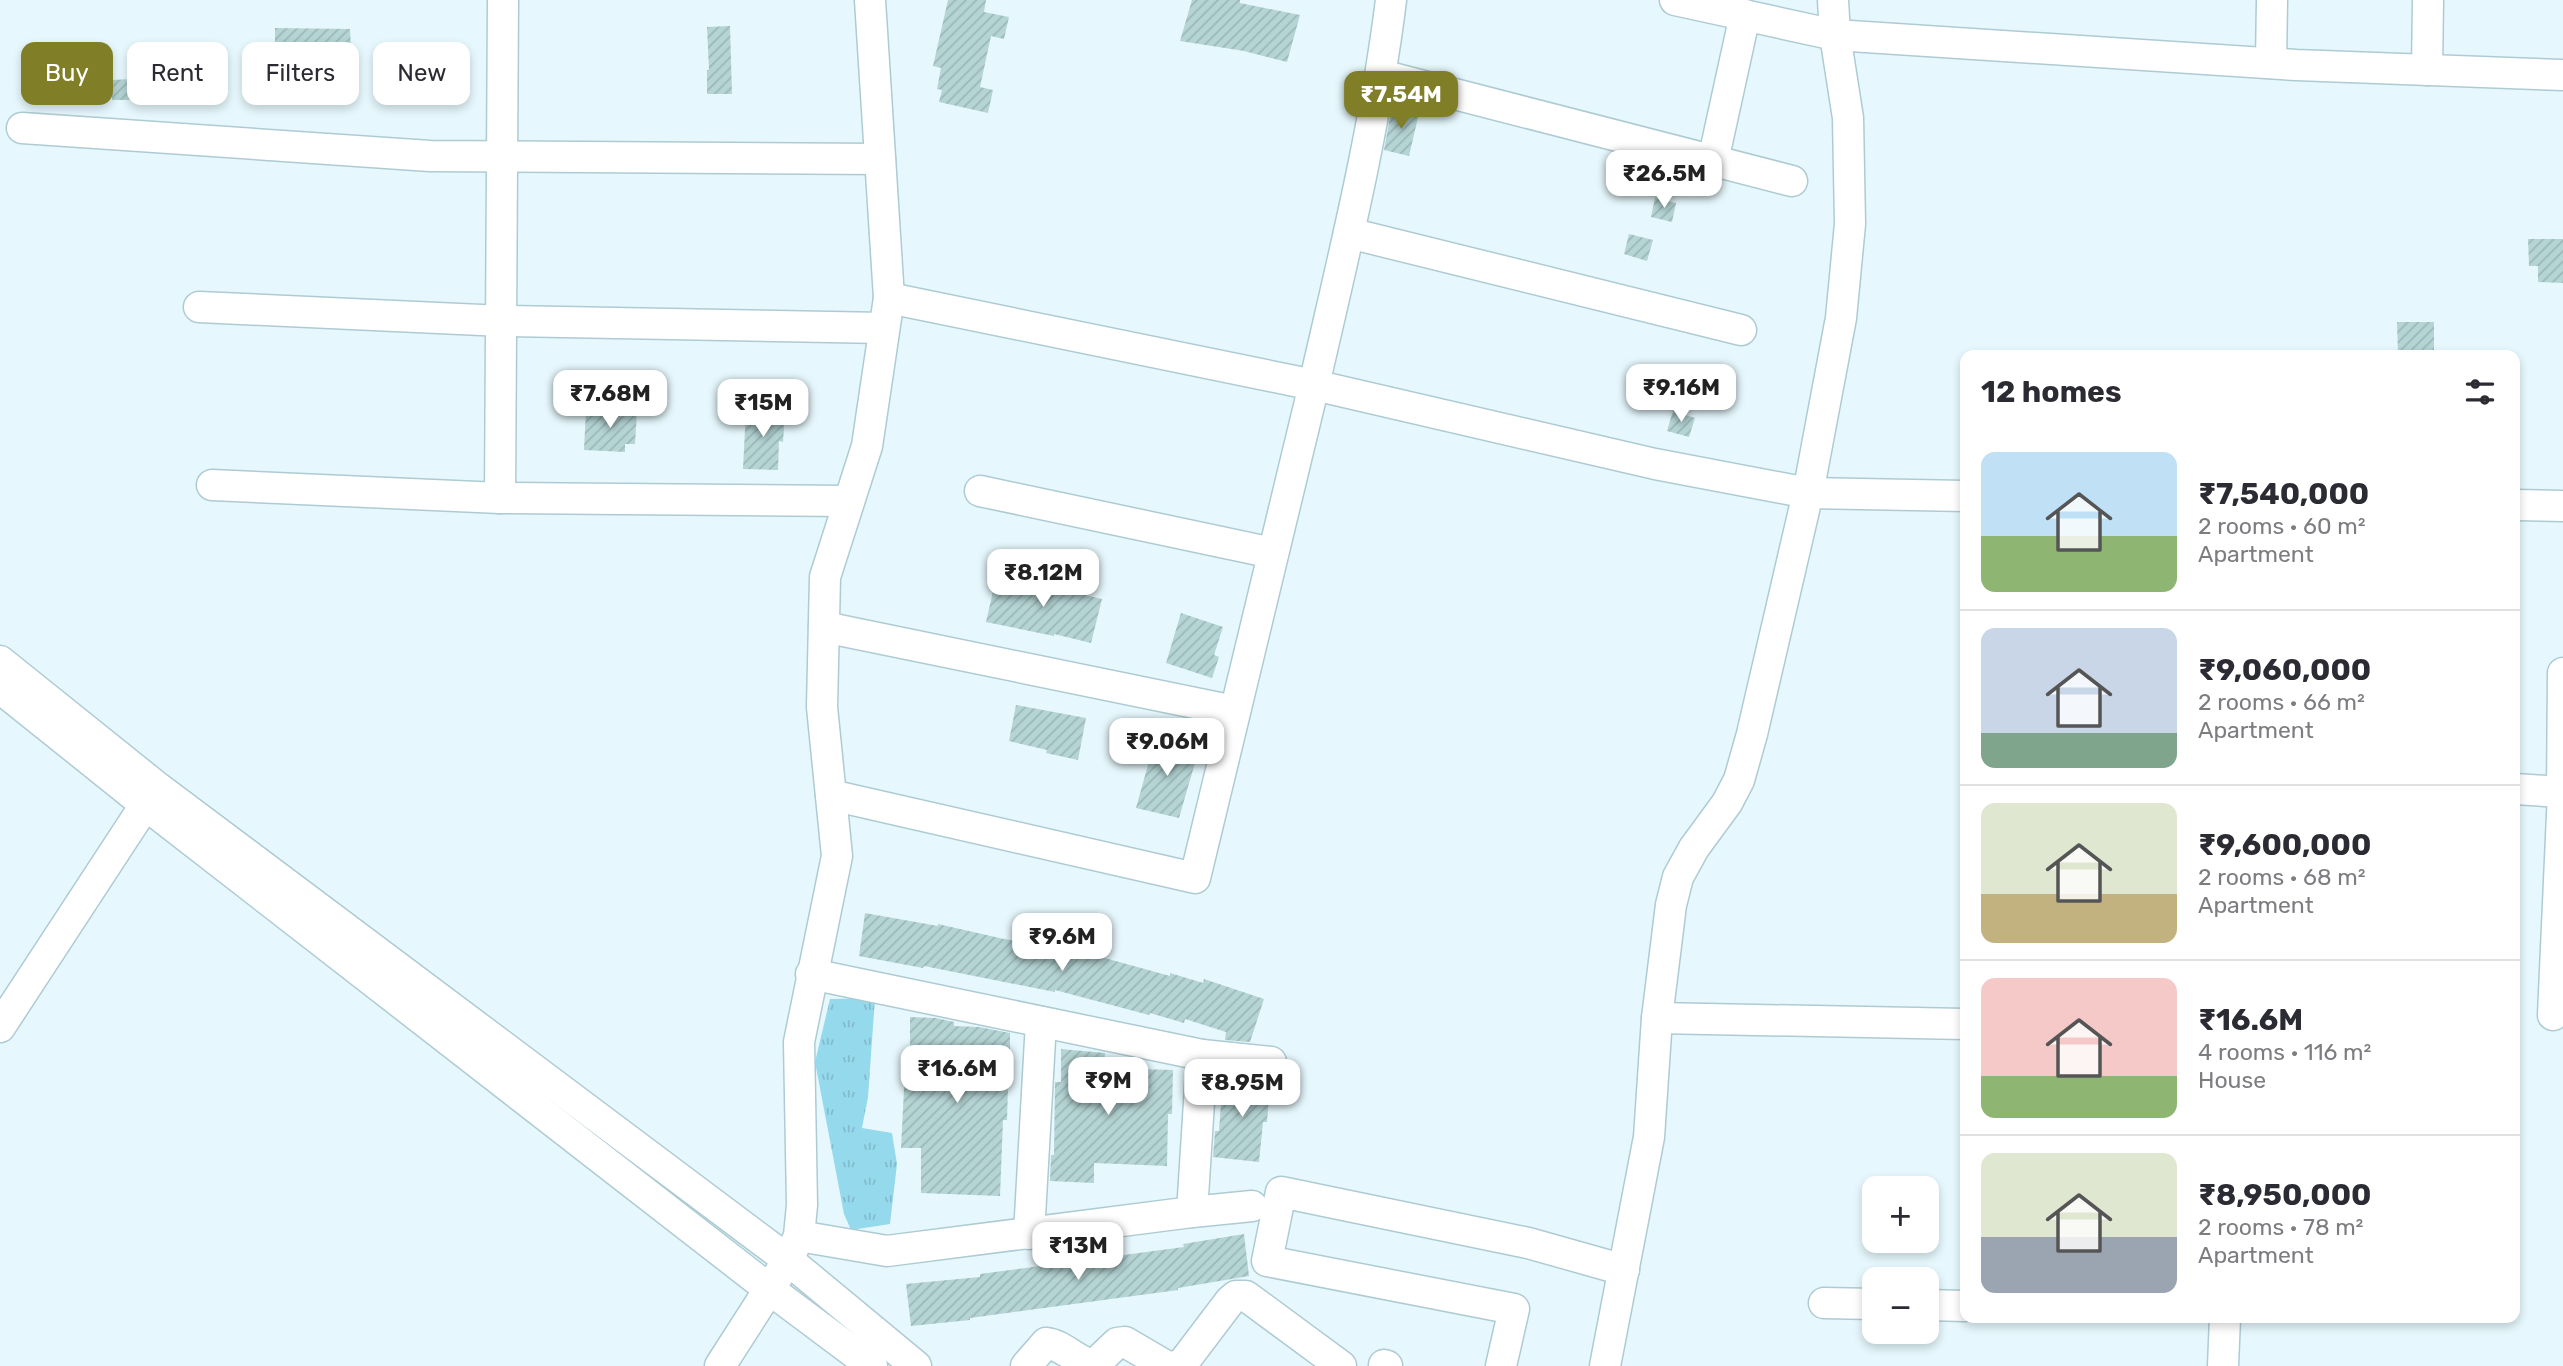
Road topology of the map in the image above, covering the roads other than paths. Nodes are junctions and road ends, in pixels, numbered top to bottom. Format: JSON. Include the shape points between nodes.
{"nodes":[{"id":1,"x":503,"y":0,"type":"edge"},
{"id":2,"x":870,"y":0,"type":"edge"},
{"id":3,"x":1391,"y":0,"type":"edge"},
{"id":4,"x":1675,"y":0,"type":"edge"},
{"id":5,"x":1833,"y":0,"type":"edge"},
{"id":6,"x":2272,"y":0,"type":"edge"},
{"id":7,"x":2428,"y":0,"type":"edge"},
{"id":8,"x":1745,"y":15,"type":"junction"},
{"id":9,"x":1835,"y":36,"type":"junction"},
{"id":10,"x":2271,"y":64,"type":"junction"},
{"id":11,"x":2427,"y":70,"type":"junction"},
{"id":12,"x":1381,"y":75,"type":"junction"},
{"id":13,"x":2563,"y":75,"type":"edge"},
{"id":14,"x":22,"y":128,"type":"dead end"},
{"id":15,"x":502,"y":156,"type":"junction"},
{"id":16,"x":880,"y":159,"type":"junction"},
{"id":17,"x":1713,"y":161,"type":"junction"},
{"id":18,"x":1791,"y":181,"type":"dead end"},
{"id":19,"x":1349,"y":233,"type":"junction"},
{"id":20,"x":889,"y":298,"type":"junction"},
{"id":21,"x":199,"y":307,"type":"dead end"},
{"id":22,"x":503,"y":321,"type":"junction"},
{"id":23,"x":884,"y":328,"type":"junction"},
{"id":24,"x":1741,"y":330,"type":"dead end"},
{"id":25,"x":1314,"y":385,"type":"junction"},
{"id":26,"x":212,"y":485,"type":"dead end"},
{"id":27,"x":980,"y":491,"type":"dead end"},
{"id":28,"x":1808,"y":493,"type":"junction"},
{"id":29,"x":1960,"y":496,"type":"edge"},
{"id":30,"x":500,"y":498,"type":"junction"},
{"id":31,"x":849,"y":501,"type":"junction"},
{"id":32,"x":2520,"y":505,"type":"edge"},
{"id":33,"x":2563,"y":506,"type":"edge"},
{"id":34,"x":1273,"y":553,"type":"junction"},
{"id":35,"x":824,"y":626,"type":"junction"},
{"id":36,"x":0,"y":660,"type":"edge"},
{"id":37,"x":2563,"y":673,"type":"edge"},
{"id":38,"x":0,"y":688,"type":"edge"},
{"id":39,"x":1234,"y":711,"type":"junction"},
{"id":40,"x":2520,"y":789,"type":"edge"},
{"id":41,"x":2563,"y":792,"type":"edge"},
{"id":42,"x":831,"y":795,"type":"junction"},
{"id":43,"x":151,"y":796,"type":"junction"},
{"id":44,"x":811,"y":975,"type":"junction"},
{"id":45,"x":2553,"y":1015,"type":"dead end"},
{"id":46,"x":1657,"y":1018,"type":"junction"},
{"id":47,"x":1041,"y":1022,"type":"junction"},
{"id":48,"x":1960,"y":1024,"type":"edge"},
{"id":49,"x":0,"y":1027,"type":"edge"},
{"id":50,"x":1202,"y":1055,"type":"junction"},
{"id":51,"x":1271,"y":1062,"type":"dead end"},
{"id":52,"x":1252,"y":1206,"type":"dead end"},
{"id":53,"x":1192,"y":1212,"type":"junction"},
{"id":54,"x":1028,"y":1234,"type":"junction"},
{"id":55,"x":794,"y":1248,"type":"junction"},
{"id":56,"x":1624,"y":1269,"type":"junction"},
{"id":57,"x":769,"y":1289,"type":"junction"},
{"id":58,"x":1824,"y":1303,"type":"dead end"},
{"id":59,"x":1862,"y":1304,"type":"edge"},
{"id":60,"x":1939,"y":1305,"type":"edge"},
{"id":61,"x":1960,"y":1306,"type":"edge"},
{"id":62,"x":2225,"y":1323,"type":"edge"},
{"id":63,"x":720,"y":1366,"type":"edge"},
{"id":64,"x":872,"y":1366,"type":"edge"},
{"id":65,"x":916,"y":1366,"type":"edge"},
{"id":66,"x":1026,"y":1366,"type":"edge"},
{"id":67,"x":1166,"y":1366,"type":"edge"},
{"id":68,"x":1176,"y":1366,"type":"edge"},
{"id":69,"x":1341,"y":1366,"type":"edge"},
{"id":70,"x":1502,"y":1366,"type":"edge"},
{"id":71,"x":1605,"y":1366,"type":"edge"},
{"id":72,"x":2223,"y":1366,"type":"edge"}],
"edges":[{"from":1,"to":15,"type":"street"},
{"from":2,"to":16,"type":"street"},
{"from":3,"to":12,"type":"street"},
{"from":4,"to":8,"type":"street"},
{"from":5,"to":9,"type":"street"},
{"from":6,"to":10,"type":"street"},
{"from":7,"to":11,"type":"street"},
{"from":8,"to":9,"type":"street"},
{"from":8,"to":17,"type":"street"},
{"from":9,"to":10,"type":"street"},
{"from":9,"to":28,"type":"street","via":[[1848,118],[1850,224],[1842,317]]},
{"from":10,"to":11,"type":"street"},
{"from":11,"to":13,"type":"street"},
{"from":12,"to":17,"type":"street"},
{"from":12,"to":19,"type":"street"},
{"from":14,"to":15,"type":"street","via":[[430,156]]},
{"from":15,"to":16,"type":"street"},
{"from":15,"to":22,"type":"street"},
{"from":16,"to":20,"type":"street"},
{"from":17,"to":18,"type":"street"},
{"from":19,"to":24,"type":"street"},
{"from":19,"to":25,"type":"street"},
{"from":20,"to":23,"type":"street"},
{"from":20,"to":25,"type":"street"},
{"from":21,"to":22,"type":"street"},
{"from":22,"to":23,"type":"street"},
{"from":22,"to":30,"type":"street"},
{"from":23,"to":31,"type":"street","via":[[867,446]]},
{"from":25,"to":28,"type":"street","via":[[1655,464]]},
{"from":25,"to":34,"type":"street"},
{"from":26,"to":30,"type":"street"},
{"from":27,"to":34,"type":"street"},
{"from":28,"to":29,"type":"street"},
{"from":28,"to":46,"type":"street","via":[[1739,780],[1678,877]]},
{"from":30,"to":31,"type":"street"},
{"from":31,"to":35,"type":"street","via":[[825,577]]},
{"from":32,"to":33,"type":"street"},
{"from":34,"to":39,"type":"street"},
{"from":35,"to":39,"type":"street"},
{"from":35,"to":42,"type":"street","via":[[822,707]]},
{"from":36,"to":43,"type":"street"},
{"from":37,"to":41,"type":"street"},
{"from":38,"to":43,"type":"street"},
{"from":39,"to":42,"type":"street","via":[[1195,878]]},
{"from":40,"to":41,"type":"street"},
{"from":41,"to":45,"type":"street"},
{"from":42,"to":44,"type":"street","via":[[837,856]]},
{"from":43,"to":49,"type":"street"},
{"from":43,"to":55,"type":"street"},
{"from":43,"to":57,"type":"street"},
{"from":44,"to":47,"type":"street"},
{"from":44,"to":55,"type":"street","via":[[799,1042],[802,1205]]},
{"from":46,"to":48,"type":"street"},
{"from":46,"to":56,"type":"street","via":[[1649,1137]]},
{"from":47,"to":50,"type":"street"},
{"from":47,"to":54,"type":"street"},
{"from":50,"to":51,"type":"street"},
{"from":50,"to":53,"type":"street"},
{"from":52,"to":53,"type":"street"},
{"from":53,"to":54,"type":"street"},
{"from":54,"to":55,"type":"street","via":[[887,1251]]},
{"from":55,"to":57,"type":"street"},
{"from":55,"to":65,"type":"street"},
{"from":56,"to":70,"type":"street","via":[[1528,1243],[1281,1192],[1267,1261],[1514,1309]]},
{"from":56,"to":71,"type":"street"},
{"from":57,"to":63,"type":"street"},
{"from":57,"to":64,"type":"street"},
{"from":58,"to":59,"type":"street"},
{"from":60,"to":61,"type":"street"},
{"from":62,"to":72,"type":"street"},
{"from":66,"to":67,"type":"street","via":[[1046,1343],[1094,1365],[1117,1343],[1125,1342]]},
{"from":68,"to":69,"type":"street","via":[[1236,1296],[1246,1296]]}]}
